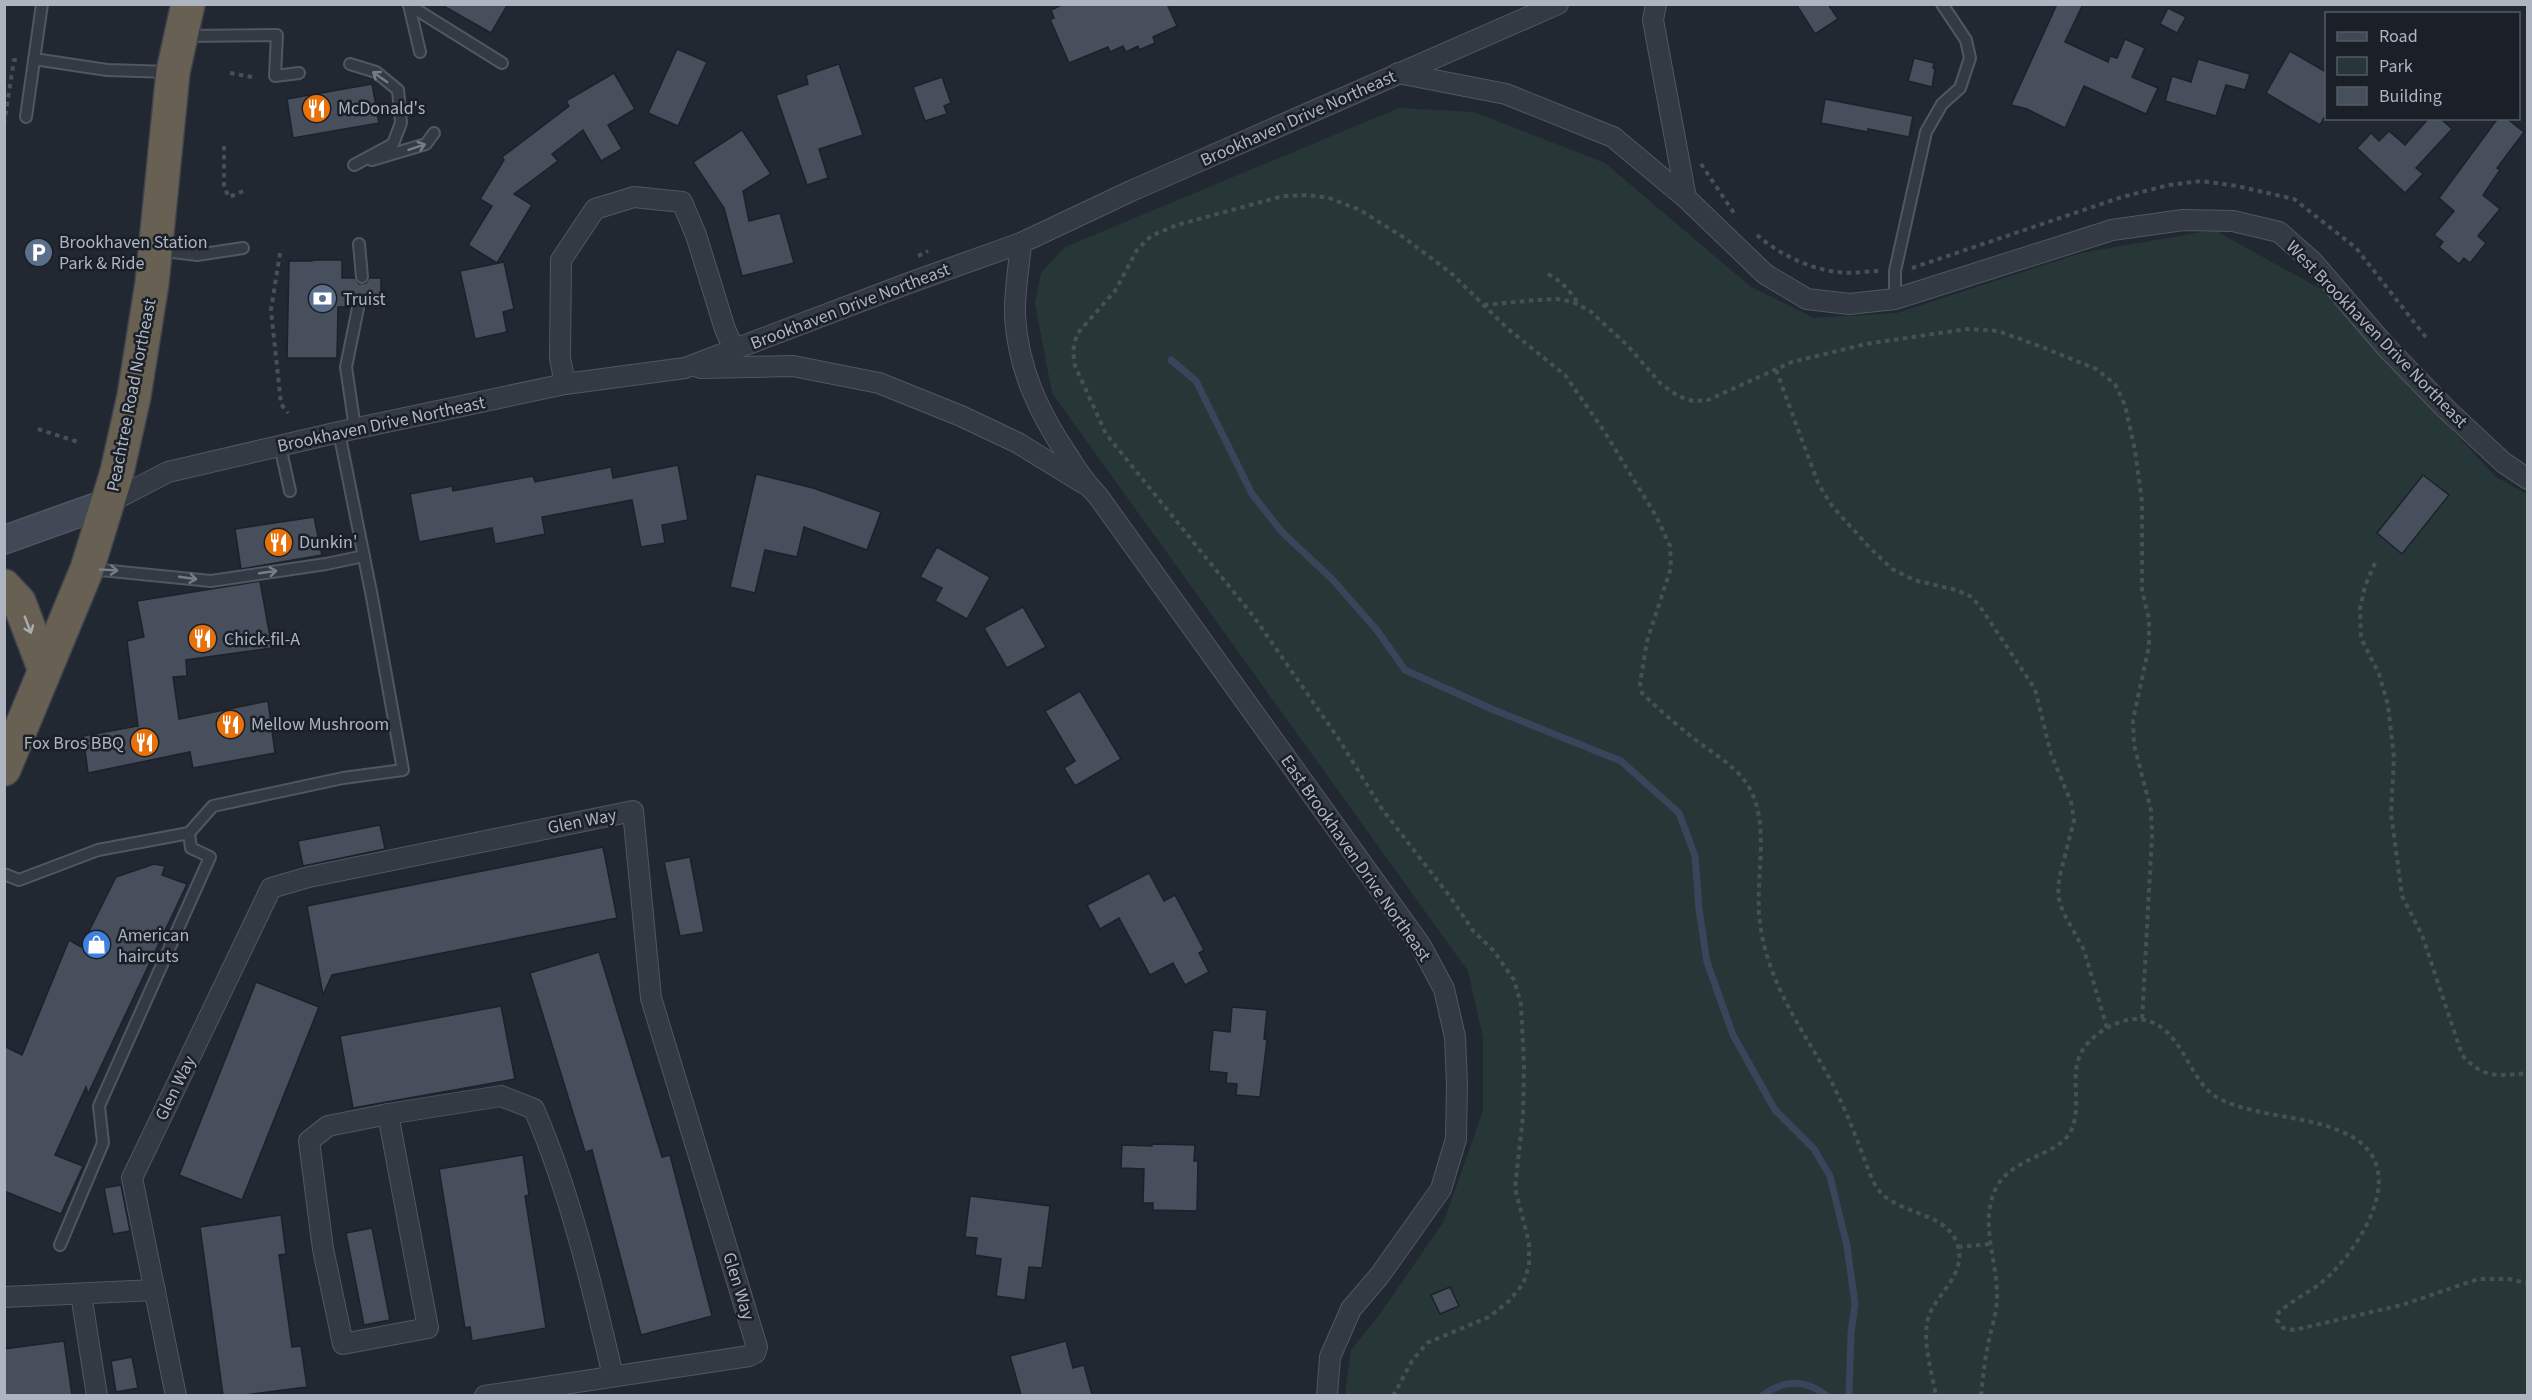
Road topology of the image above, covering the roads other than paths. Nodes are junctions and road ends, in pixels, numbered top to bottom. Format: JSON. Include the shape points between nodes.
{"nodes":[{"id":1,"x":42,"y":4,"type":"edge"},
{"id":2,"x":1558,"y":4,"type":"edge"},
{"id":3,"x":1656,"y":4,"type":"edge"},
{"id":4,"x":1942,"y":4,"type":"edge"},
{"id":5,"x":185,"y":20,"type":"edge"},
{"id":6,"x":420,"y":52,"type":"dead end"},
{"id":7,"x":34,"y":60,"type":"junction"},
{"id":8,"x":501,"y":63,"type":"dead end"},
{"id":9,"x":350,"y":64,"type":"dead end"},
{"id":10,"x":173,"y":72,"type":"junction"},
{"id":11,"x":300,"y":73,"type":"dead end"},
{"id":12,"x":1398,"y":73,"type":"junction"},
{"id":13,"x":26,"y":117,"type":"dead end"},
{"id":14,"x":434,"y":133,"type":"dead end"},
{"id":15,"x":1686,"y":198,"type":"junction"},
{"id":16,"x":1021,"y":243,"type":"junction"},
{"id":17,"x":359,"y":244,"type":"dead end"},
{"id":18,"x":243,"y":248,"type":"dead end"},
{"id":19,"x":156,"y":250,"type":"junction"},
{"id":20,"x":362,"y":277,"type":"dead end"},
{"id":21,"x":1895,"y":299,"type":"junction"},
{"id":22,"x":358,"y":308,"type":"dead end"},
{"id":23,"x":734,"y":349,"type":"junction"},
{"id":24,"x":686,"y":368,"type":"junction"},
{"id":25,"x":565,"y":384,"type":"junction"},
{"id":26,"x":347,"y":430,"type":"junction"},
{"id":27,"x":280,"y":446,"type":"junction"},
{"id":28,"x":2528,"y":479,"type":"edge"},
{"id":29,"x":1088,"y":486,"type":"junction"},
{"id":30,"x":290,"y":491,"type":"dead end"},
{"id":31,"x":110,"y":502,"type":"junction"},
{"id":32,"x":6,"y":538,"type":"edge"},
{"id":33,"x":364,"y":556,"type":"junction"},
{"id":34,"x":87,"y":569,"type":"junction"},
{"id":35,"x":4,"y":586,"type":"edge"},
{"id":36,"x":44,"y":668,"type":"junction"},
{"id":37,"x":4,"y":769,"type":"edge"},
{"id":38,"x":189,"y":834,"type":"junction"},
{"id":39,"x":4,"y":874,"type":"edge"},
{"id":40,"x":388,"y":1114,"type":"junction"},
{"id":41,"x":60,"y":1245,"type":"dead end"},
{"id":42,"x":155,"y":1290,"type":"junction"},
{"id":43,"x":81,"y":1294,"type":"junction"},
{"id":44,"x":4,"y":1297,"type":"edge"},
{"id":45,"x":613,"y":1376,"type":"junction"},
{"id":46,"x":97,"y":1395,"type":"edge"},
{"id":47,"x":176,"y":1395,"type":"edge"},
{"id":48,"x":485,"y":1395,"type":"edge"},
{"id":49,"x":1327,"y":1395,"type":"edge"}],
"edges":[{"from":1,"to":7,"type":"lane"},
{"from":2,"to":12,"type":"street","name":"Brookhaven Drive Northeast"},
{"from":3,"to":15,"type":"street","via":[[1653,20]]},
{"from":4,"to":21,"type":"lane","via":[[1966,40],[1970,58],[1960,88],[1942,104],[1926,132],[1895,271]]},
{"from":5,"to":10,"type":"highway","name":"Peachtree Road Northeast"},
{"from":5,"to":11,"type":"lane","via":[[277,35],[275,76]]},
{"from":6,"to":8,"type":"lane","via":[[409,5]]},
{"from":7,"to":10,"type":"lane","via":[[107,70]]},
{"from":7,"to":13,"type":"lane"},
{"from":9,"to":14,"type":"lane","via":[[376,72],[398,90],[401,123],[393,144],[354,165],[426,144]]},
{"from":10,"to":19,"type":"highway","name":"Peachtree Road Northeast"},
{"from":12,"to":15,"type":"street","name":"West Brookhaven Drive Northeast","via":[[1506,94],[1612,137]]},
{"from":12,"to":16,"type":"street","name":"Brookhaven Drive Northeast","via":[[1131,190]]},
{"from":15,"to":21,"type":"street","name":"West Brookhaven Drive Northeast","via":[[1765,274],[1807,299],[1849,304]]},
{"from":16,"to":23,"type":"street","name":"Brookhaven Drive Northeast"},
{"from":16,"to":29,"type":"street","name":"East Brookhaven Drive Northeast","via":[[1015,315],[1023,366],[1049,427]]},
{"from":17,"to":20,"type":"lane"},
{"from":18,"to":19,"type":"lane","via":[[197,255]]},
{"from":19,"to":31,"type":"highway","name":"Peachtree Road Northeast","via":[[134,396]]},
{"from":21,"to":28,"type":"street","name":"West Brookhaven Drive Northeast","via":[[2112,230],[2183,220],[2233,221],[2279,232],[2312,261],[2447,410],[2504,463]]},
{"from":22,"to":26,"type":"lane","via":[[346,368]]},
{"from":23,"to":24,"type":"street","name":"Brookhaven Drive Northeast"},
{"from":23,"to":25,"type":"street","via":[[682,202],[634,197],[595,209],[561,260],[560,358]]},
{"from":24,"to":25,"type":"street","name":"Brookhaven Drive Northeast"},
{"from":24,"to":29,"type":"street","name":"East Brookhaven Drive Northeast","via":[[793,366],[879,383],[1018,443]]},
{"from":25,"to":26,"type":"street","name":"Brookhaven Drive Northeast"},
{"from":26,"to":27,"type":"street","name":"Brookhaven Drive Northeast"},
{"from":26,"to":33,"type":"lane"},
{"from":27,"to":30,"type":"lane"},
{"from":27,"to":31,"type":"street","name":"Brookhaven Drive Northeast","via":[[168,472]]},
{"from":29,"to":49,"type":"street","name":"East Brookhaven Drive Northeast","via":[[1421,946],[1444,990],[1455,1037],[1456,1139],[1441,1189],[1351,1309],[1330,1357]]},
{"from":31,"to":32,"type":"street"},
{"from":31,"to":34,"type":"highway","name":"Peachtree Road Northeast"},
{"from":34,"to":33,"type":"lane","one_way":true,"via":[[211,581]]},
{"from":33,"to":38,"type":"lane","via":[[403,770],[343,778],[213,806]]},
{"from":34,"to":36,"type":"highway","name":"Peachtree Road Northeast"},
{"from":35,"to":36,"type":"highway","one_way":true,"via":[[19,602]]},
{"from":36,"to":37,"type":"highway","name":"Peachtree Road Northeast"},
{"from":38,"to":39,"type":"lane","via":[[98,850],[19,880]]},
{"from":38,"to":41,"type":"lane","via":[[191,848],[210,857],[99,1106],[103,1143]]},
{"from":40,"to":40,"type":"street","via":[[328,1126],[309,1141],[323,1249],[343,1344],[428,1328]]},
{"from":40,"to":45,"type":"street","via":[[501,1096],[534,1109],[555,1157]]},
{"from":42,"to":43,"type":"street"},
{"from":42,"to":45,"type":"street","name":"Glen Way","via":[[132,1178],[271,888],[633,811],[651,998],[757,1347],[749,1356]]},
{"from":42,"to":47,"type":"street","name":"Glen Way"},
{"from":43,"to":44,"type":"street"},
{"from":43,"to":46,"type":"street"},
{"from":45,"to":48,"type":"street","name":"Glen Way"}]}
